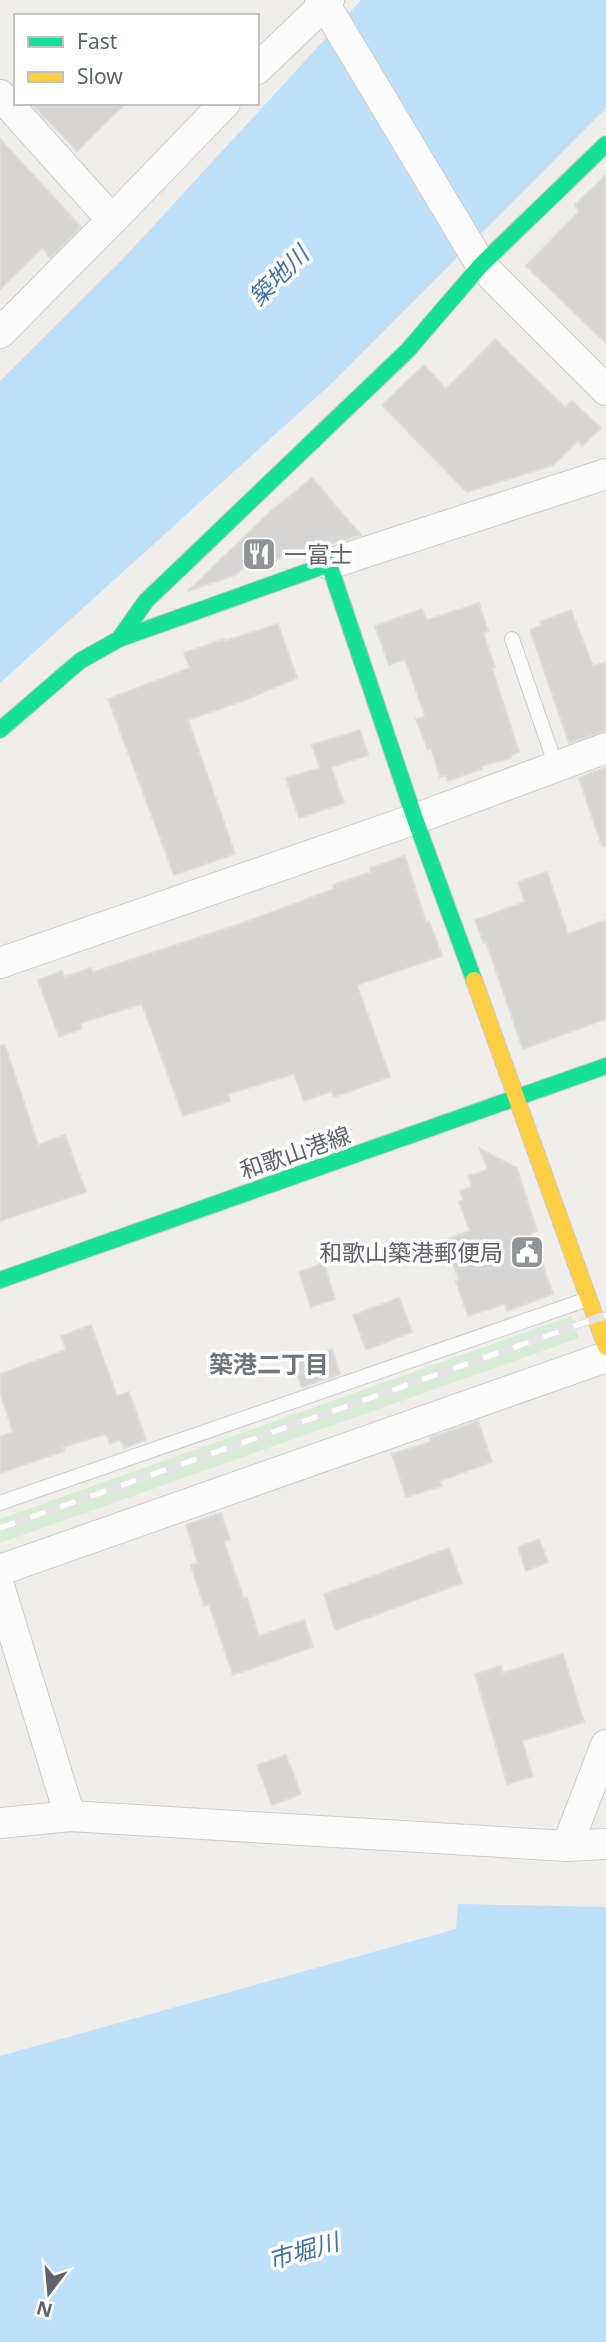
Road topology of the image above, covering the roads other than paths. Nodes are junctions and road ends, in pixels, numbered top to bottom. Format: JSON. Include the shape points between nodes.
{"nodes":[{"id":1,"x":326,"y":6,"type":"edge"},
{"id":2,"x":259,"y":67,"type":"edge"},
{"id":3,"x":0,"y":95,"type":"edge"},
{"id":4,"x":223,"y":105,"type":"edge"},
{"id":5,"x":606,"y":144,"type":"edge"},
{"id":6,"x":112,"y":220,"type":"junction"},
{"id":7,"x":477,"y":258,"type":"junction"},
{"id":8,"x":0,"y":333,"type":"edge"},
{"id":9,"x":606,"y":390,"type":"edge"},
{"id":10,"x":606,"y":474,"type":"edge"},
{"id":11,"x":329,"y":565,"type":"junction"},
{"id":12,"x":119,"y":639,"type":"junction"},
{"id":13,"x":512,"y":639,"type":"dead end"},
{"id":14,"x":0,"y":730,"type":"edge"},
{"id":15,"x":606,"y":748,"type":"edge"},
{"id":16,"x":556,"y":766,"type":"junction"},
{"id":17,"x":415,"y":819,"type":"junction"},
{"id":18,"x":0,"y":963,"type":"edge"},
{"id":19,"x":606,"y":1066,"type":"edge"},
{"id":20,"x":518,"y":1098,"type":"junction"},
{"id":21,"x":0,"y":1280,"type":"edge"},
{"id":22,"x":606,"y":1293,"type":"edge"},
{"id":23,"x":589,"y":1299,"type":"junction"},
{"id":24,"x":606,"y":1347,"type":"edge"},
{"id":25,"x":606,"y":1357,"type":"edge"},
{"id":26,"x":0,"y":1503,"type":"edge"},
{"id":27,"x":0,"y":1570,"type":"edge"},
{"id":28,"x":0,"y":1589,"type":"edge"},
{"id":29,"x":606,"y":1745,"type":"edge"},
{"id":30,"x":70,"y":1816,"type":"junction"},
{"id":31,"x":0,"y":1823,"type":"edge"},
{"id":32,"x":606,"y":1843,"type":"edge"},
{"id":33,"x":566,"y":1846,"type":"junction"}],
"edges":[{"from":1,"to":2,"type":"street"},
{"from":1,"to":7,"type":"street"},
{"from":3,"to":6,"type":"street"},
{"from":4,"to":6,"type":"street"},
{"from":5,"to":7,"type":"street"},
{"from":6,"to":8,"type":"street"},
{"from":7,"to":9,"type":"street"},
{"from":7,"to":12,"type":"street","via":[[408,349],[146,601]]},
{"from":10,"to":11,"type":"street"},
{"from":11,"to":12,"type":"street"},
{"from":11,"to":17,"type":"street"},
{"from":12,"to":14,"type":"street","via":[[80,661]]},
{"from":13,"to":16,"type":"lane"},
{"from":15,"to":16,"type":"street"},
{"from":16,"to":17,"type":"street"},
{"from":17,"to":18,"type":"street"},
{"from":17,"to":20,"type":"street"},
{"from":19,"to":20,"type":"street","name":"和歌山港線"},
{"from":20,"to":21,"type":"street","name":"和歌山港線"},
{"from":20,"to":23,"type":"street"},
{"from":22,"to":23,"type":"lane"},
{"from":23,"to":24,"type":"street"},
{"from":23,"to":26,"type":"lane"},
{"from":25,"to":27,"type":"street"},
{"from":28,"to":30,"type":"street"},
{"from":29,"to":33,"type":"street"},
{"from":30,"to":31,"type":"street"},
{"from":30,"to":33,"type":"street"},
{"from":32,"to":33,"type":"street"}]}
